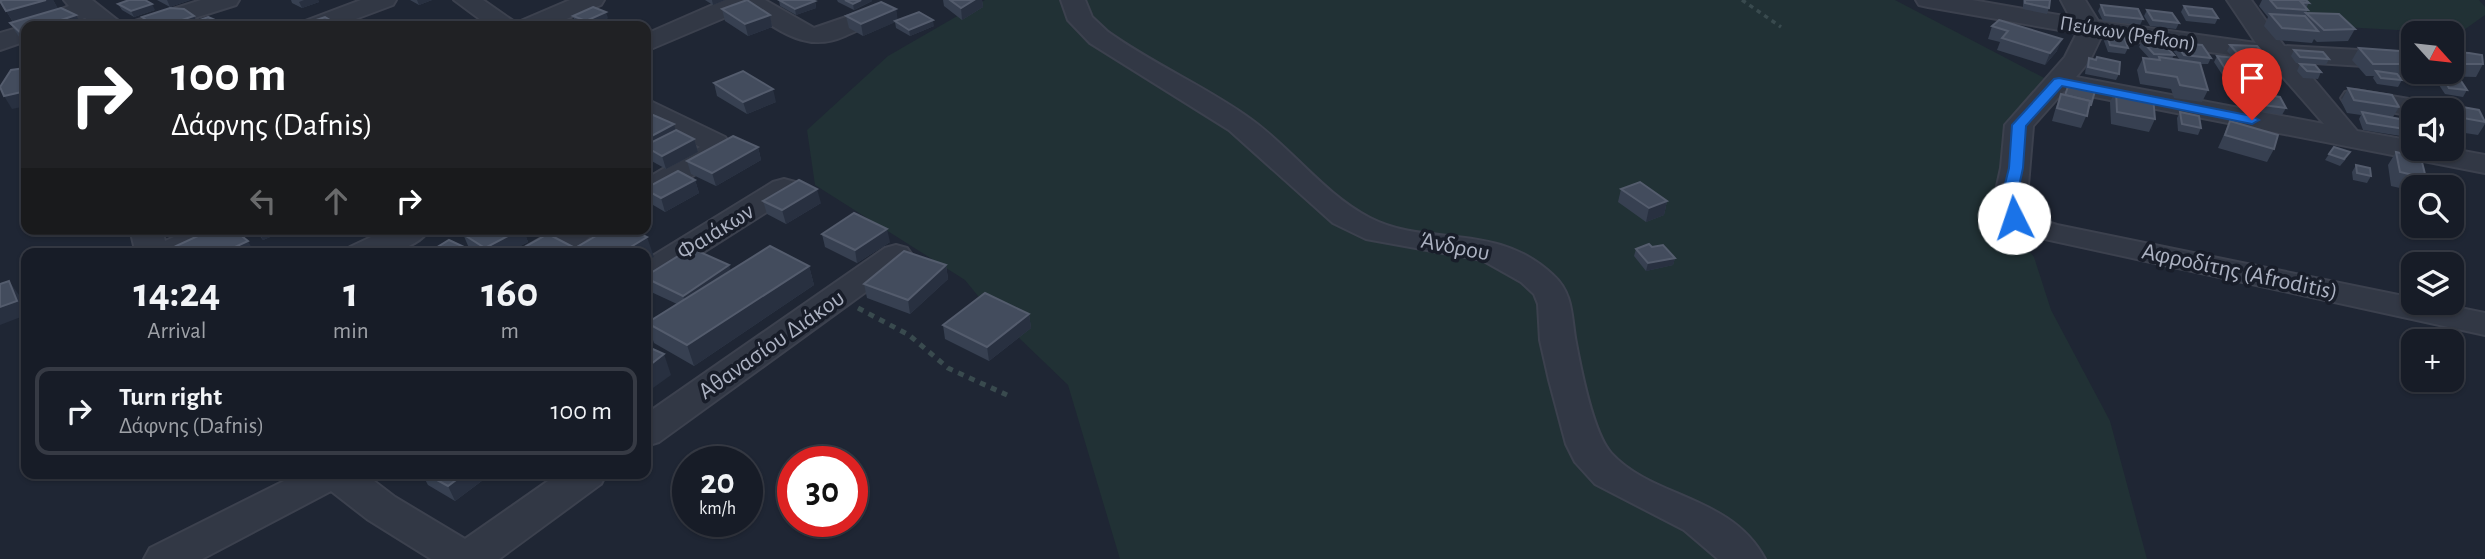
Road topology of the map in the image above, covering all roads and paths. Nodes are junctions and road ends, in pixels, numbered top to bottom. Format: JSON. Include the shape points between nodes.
{"nodes":[{"id":1,"x":227,"y":0,"type":"edge"},
{"id":2,"x":384,"y":0,"type":"edge"},
{"id":3,"x":466,"y":0,"type":"edge"},
{"id":4,"x":592,"y":0,"type":"edge"},
{"id":5,"x":746,"y":0,"type":"edge"},
{"id":6,"x":1073,"y":0,"type":"edge"},
{"id":7,"x":1742,"y":0,"type":"edge"},
{"id":8,"x":1928,"y":0,"type":"edge"},
{"id":9,"x":2073,"y":0,"type":"edge"},
{"id":10,"x":2239,"y":0,"type":"edge"},
{"id":11,"x":81,"y":5,"type":"edge"},
{"id":12,"x":50,"y":21,"type":"edge"},
{"id":13,"x":105,"y":21,"type":"edge"},
{"id":14,"x":160,"y":21,"type":"edge"},
{"id":15,"x":327,"y":21,"type":"edge"},
{"id":16,"x":498,"y":21,"type":"edge"},
{"id":17,"x":540,"y":21,"type":"edge"},
{"id":18,"x":855,"y":22,"type":"edge"},
{"id":19,"x":1781,"y":27,"type":"dead end"},
{"id":20,"x":2091,"y":30,"type":"junction"},
{"id":21,"x":21,"y":34,"type":"edge"},
{"id":22,"x":651,"y":41,"type":"edge"},
{"id":23,"x":0,"y":42,"type":"edge"},
{"id":24,"x":2276,"y":53,"type":"junction"},
{"id":25,"x":2401,"y":60,"type":"edge"},
{"id":26,"x":2059,"y":82,"type":"junction"},
{"id":27,"x":2311,"y":90,"type":"junction"},
{"id":28,"x":2401,"y":106,"type":"edge"},
{"id":29,"x":651,"y":115,"type":"edge"},
{"id":30,"x":2348,"y":138,"type":"junction"},
{"id":31,"x":2485,"y":164,"type":"edge"},
{"id":32,"x":784,"y":188,"type":"edge"},
{"id":33,"x":651,"y":189,"type":"edge"},
{"id":34,"x":205,"y":235,"type":"edge"},
{"id":35,"x":401,"y":235,"type":"edge"},
{"id":36,"x":570,"y":235,"type":"edge"},
{"id":37,"x":176,"y":248,"type":"edge"},
{"id":38,"x":374,"y":248,"type":"edge"},
{"id":39,"x":547,"y":248,"type":"edge"},
{"id":40,"x":896,"y":255,"type":"edge"},
{"id":41,"x":651,"y":271,"type":"edge"},
{"id":42,"x":836,"y":298,"type":"junction"},
{"id":43,"x":2485,"y":324,"type":"edge"},
{"id":44,"x":1007,"y":395,"type":"dead end"},
{"id":45,"x":651,"y":429,"type":"edge"},
{"id":46,"x":320,"y":479,"type":"edge"},
{"id":47,"x":344,"y":479,"type":"edge"},
{"id":48,"x":580,"y":479,"type":"edge"},
{"id":49,"x":165,"y":559,"type":"edge"},
{"id":50,"x":466,"y":559,"type":"edge"},
{"id":51,"x":1744,"y":559,"type":"edge"}],
"edges":[{"from":1,"to":14,"type":"street"},
{"from":2,"to":15,"type":"street"},
{"from":3,"to":16,"type":"street"},
{"from":4,"to":17,"type":"street"},
{"from":5,"to":18,"type":"street","via":[[810,37]]},
{"from":5,"to":22,"type":"street"},
{"from":6,"to":51,"type":"street","name":"Άνδρου","via":[[1081,19],[1117,49],[1259,140],[1354,221],[1376,232],[1450,241],[1499,254],[1549,288],[1557,306],[1558,340],[1588,449],[1601,468],[1693,516]]},
{"from":7,"to":19,"type":"path"},
{"from":8,"to":20,"type":"street","name":"Πεύκων (Pefkon)"},
{"from":9,"to":20,"type":"street"},
{"from":10,"to":24,"type":"street"},
{"from":11,"to":12,"type":"street"},
{"from":11,"to":13,"type":"street"},
{"from":20,"to":24,"type":"street","name":"Πεύκων (Pefkon)"},
{"from":20,"to":26,"type":"street","via":[[2077,60]]},
{"from":21,"to":23,"type":"street"},
{"from":24,"to":25,"type":"street","name":"Πεύκων (Pefkon)"},
{"from":24,"to":27,"type":"street"},
{"from":26,"to":30,"type":"street"},
{"from":26,"to":43,"type":"street","name":"Αφροδίτης (Afroditis)","via":[[2020,123],[2009,200],[2014,218],[2035,229]]},
{"from":27,"to":28,"type":"street"},
{"from":27,"to":30,"type":"street"},
{"from":29,"to":33,"type":"street","via":[[718,145],[716,151]]},
{"from":30,"to":31,"type":"street"},
{"from":32,"to":41,"type":"street","name":"Φαιάκων"},
{"from":34,"to":37,"type":"street"},
{"from":35,"to":38,"type":"street"},
{"from":36,"to":39,"type":"street"},
{"from":40,"to":42,"type":"street","name":"Αθανασίου Διάκου"},
{"from":42,"to":44,"type":"path","via":[[909,335],[948,368]]},
{"from":42,"to":45,"type":"street","name":"Αθανασίου Διάκου"},
{"from":46,"to":49,"type":"street"},
{"from":47,"to":50,"type":"street"},
{"from":48,"to":50,"type":"street"}]}
